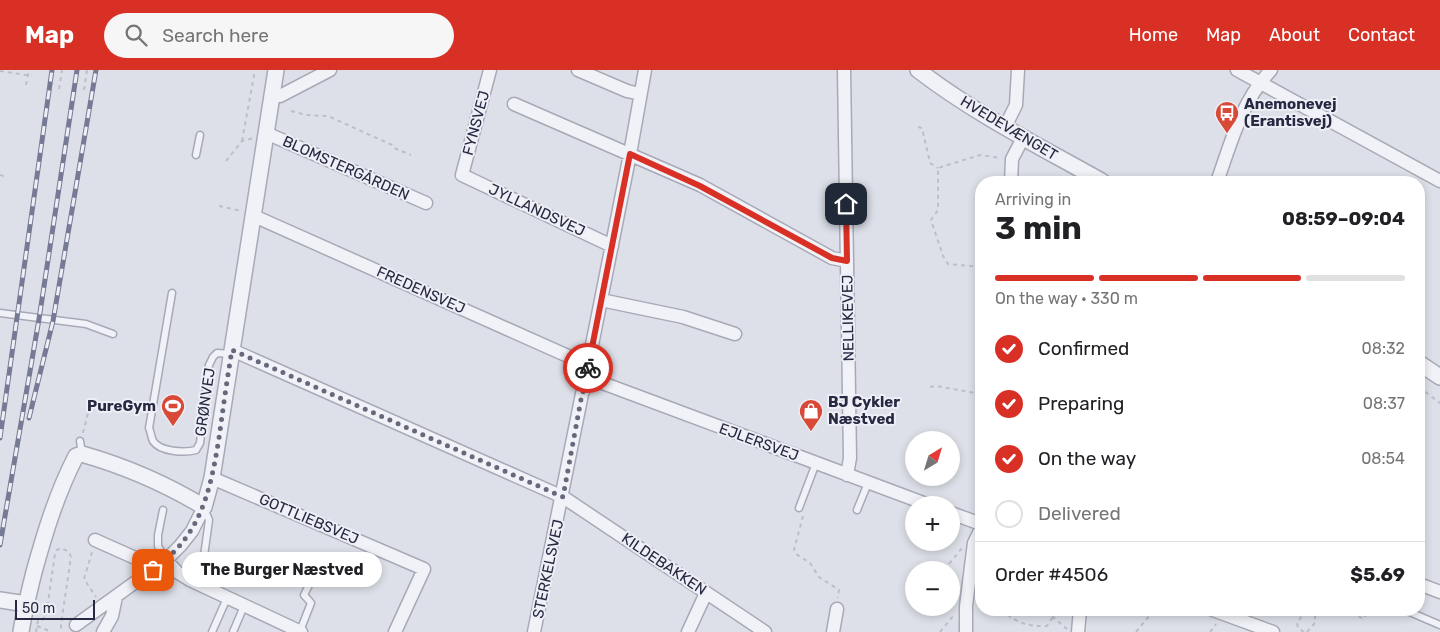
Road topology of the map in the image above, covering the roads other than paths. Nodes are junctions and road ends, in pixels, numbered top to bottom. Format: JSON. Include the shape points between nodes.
{"nodes":[{"id":1,"x":276,"y":70,"type":"edge"},
{"id":2,"x":330,"y":70,"type":"edge"},
{"id":3,"x":490,"y":70,"type":"edge"},
{"id":4,"x":578,"y":70,"type":"edge"},
{"id":5,"x":645,"y":70,"type":"edge"},
{"id":6,"x":844,"y":70,"type":"edge"},
{"id":7,"x":918,"y":70,"type":"edge"},
{"id":8,"x":1018,"y":70,"type":"edge"},
{"id":9,"x":1237,"y":70,"type":"edge"},
{"id":10,"x":1271,"y":70,"type":"edge"},
{"id":11,"x":1259,"y":82,"type":"junction"},
{"id":12,"x":640,"y":94,"type":"junction"},
{"id":13,"x":272,"y":95,"type":"junction"},
{"id":14,"x":514,"y":104,"type":"dead end"},
{"id":15,"x":1006,"y":127,"type":"junction"},
{"id":16,"x":266,"y":133,"type":"junction"},
{"id":17,"x":200,"y":135,"type":"dead end"},
{"id":18,"x":1023,"y":138,"type":"junction"},
{"id":19,"x":630,"y":154,"type":"junction"},
{"id":20,"x":196,"y":156,"type":"dead end"},
{"id":21,"x":462,"y":175,"type":"joint"},
{"id":22,"x":1011,"y":176,"type":"edge"},
{"id":23,"x":1093,"y":176,"type":"edge"},
{"id":24,"x":1219,"y":176,"type":"edge"},
{"id":25,"x":1440,"y":181,"type":"edge"},
{"id":26,"x":426,"y":203,"type":"dead end"},
{"id":27,"x":254,"y":215,"type":"junction"},
{"id":28,"x":612,"y":246,"type":"junction"},
{"id":29,"x":847,"y":261,"type":"junction"},
{"id":30,"x":172,"y":293,"type":"dead end"},
{"id":31,"x":600,"y":300,"type":"junction"},
{"id":32,"x":0,"y":313,"type":"edge"},
{"id":33,"x":112,"y":334,"type":"dead end"},
{"id":34,"x":735,"y":334,"type":"dead end"},
{"id":35,"x":232,"y":352,"type":"junction"},
{"id":36,"x":588,"y":365,"type":"junction"},
{"id":37,"x":1425,"y":366,"type":"edge"},
{"id":38,"x":1440,"y":377,"type":"edge"},
{"id":39,"x":589,"y":378,"type":"junction"},
{"id":40,"x":816,"y":463,"type":"junction"},
{"id":41,"x":848,"y":475,"type":"junction"},
{"id":42,"x":212,"y":478,"type":"junction"},
{"id":43,"x":868,"y":482,"type":"junction"},
{"id":44,"x":905,"y":496,"type":"edge"},
{"id":45,"x":563,"y":497,"type":"junction"},
{"id":46,"x":204,"y":507,"type":"junction"},
{"id":47,"x":799,"y":508,"type":"road end"},
{"id":48,"x":163,"y":510,"type":"dead end"},
{"id":49,"x":857,"y":510,"type":"dead end"},
{"id":50,"x":960,"y":516,"type":"edge"},
{"id":51,"x":975,"y":522,"type":"edge"},
{"id":52,"x":95,"y":540,"type":"road end"},
{"id":53,"x":975,"y":541,"type":"edge"},
{"id":54,"x":166,"y":560,"type":"junction"},
{"id":55,"x":317,"y":568,"type":"dead end"},
{"id":56,"x":153,"y":570,"type":"junction"},
{"id":57,"x":200,"y":585,"type":"junction"},
{"id":58,"x":1425,"y":586,"type":"edge"},
{"id":59,"x":1440,"y":592,"type":"edge"},
{"id":60,"x":706,"y":593,"type":"junction"},
{"id":61,"x":116,"y":597,"type":"junction"},
{"id":62,"x":227,"y":598,"type":"junction"},
{"id":63,"x":0,"y":600,"type":"edge"},
{"id":64,"x":22,"y":603,"type":"junction"},
{"id":65,"x":244,"y":606,"type":"junction"},
{"id":66,"x":837,"y":610,"type":"road end"},
{"id":67,"x":1079,"y":616,"type":"edge"},
{"id":68,"x":1247,"y":616,"type":"edge"},
{"id":69,"x":1419,"y":616,"type":"edge"},
{"id":70,"x":76,"y":625,"type":"dead end"},
{"id":71,"x":1440,"y":625,"type":"edge"},
{"id":72,"x":295,"y":631,"type":"edge"},
{"id":73,"x":21,"y":632,"type":"edge"},
{"id":74,"x":103,"y":632,"type":"edge"},
{"id":75,"x":212,"y":632,"type":"edge"},
{"id":76,"x":233,"y":632,"type":"edge"},
{"id":77,"x":395,"y":632,"type":"edge"},
{"id":78,"x":534,"y":632,"type":"edge"},
{"id":79,"x":688,"y":632,"type":"edge"},
{"id":80,"x":765,"y":632,"type":"edge"},
{"id":81,"x":833,"y":632,"type":"edge"},
{"id":82,"x":966,"y":632,"type":"edge"},
{"id":83,"x":1078,"y":632,"type":"edge"},
{"id":84,"x":1273,"y":632,"type":"edge"}],
"edges":[{"from":1,"to":13,"type":"street","name":"GRØNVEJ"},
{"from":2,"to":13,"type":"street","via":[[280,96]]},
{"from":3,"to":21,"type":"street","name":"FYNSVEJ"},
{"from":4,"to":12,"type":"street","via":[[626,92]]},
{"from":5,"to":12,"type":"street","name":"STERKELSVEJ"},
{"from":6,"to":29,"type":"street","name":"NELLIKEVEJ"},
{"from":7,"to":15,"type":"street","name":"HVEDEVÆNGET"},
{"from":8,"to":15,"type":"street","via":[[1016,105]]},
{"from":9,"to":11,"type":"street"},
{"from":10,"to":11,"type":"street"},
{"from":11,"to":24,"type":"street","via":[[1241,115]]},
{"from":11,"to":25,"type":"street"},
{"from":12,"to":19,"type":"street","name":"STERKELSVEJ"},
{"from":13,"to":16,"type":"street","name":"GRØNVEJ"},
{"from":14,"to":19,"type":"street"},
{"from":15,"to":18,"type":"street","name":"HVEDEVÆNGET"},
{"from":16,"to":26,"type":"street","name":"BLOMSTERGÅRDEN"},
{"from":16,"to":27,"type":"street","name":"GRØNVEJ"},
{"from":17,"to":20,"type":"lane"},
{"from":18,"to":22,"type":"street","via":[[1012,159]]},
{"from":18,"to":23,"type":"street","name":"HVEDEVÆNGET"},
{"from":19,"to":28,"type":"street","name":"STERKELSVEJ"},
{"from":19,"to":29,"type":"street","via":[[700,186],[832,258]]},
{"from":21,"to":28,"type":"street","name":"JYLLANDSVEJ"},
{"from":27,"to":35,"type":"street","name":"GRØNVEJ"},
{"from":27,"to":36,"type":"street","name":"FREDENSVEJ"},
{"from":28,"to":31,"type":"street","name":"STERKELSVEJ"},
{"from":29,"to":41,"type":"street","name":"NELLIKEVEJ"},
{"from":30,"to":35,"type":"lane","name":"GRØNVEJ","via":[[149,428],[160,448],[188,453],[196,450],[200,443],[209,364],[218,353]]},
{"from":31,"to":34,"type":"street","via":[[684,317]]},
{"from":31,"to":36,"type":"street","name":"STERKELSVEJ"},
{"from":32,"to":33,"type":"lane","via":[[86,324]]},
{"from":35,"to":42,"type":"street","name":"GRØNVEJ"},
{"from":35,"to":45,"type":"street","name":"KILDEBAKKEN"},
{"from":36,"to":39,"type":"street","name":"STERKELSVEJ"},
{"from":37,"to":38,"type":"street"},
{"from":39,"to":40,"type":"street","name":"EJLERSVEJ"},
{"from":39,"to":45,"type":"street","name":"STERKELSVEJ","via":[[582,394]]},
{"from":40,"to":41,"type":"street","name":"EJLERSVEJ"},
{"from":40,"to":47,"type":"lane"},
{"from":41,"to":43,"type":"street","name":"EJLERSVEJ"},
{"from":42,"to":46,"type":"street","name":"GRØNVEJ"},
{"from":42,"to":77,"type":"street","name":"GOTTLIEBSVEJ","via":[[424,568]]},
{"from":43,"to":44,"type":"street","name":"EJLERSVEJ"},
{"from":43,"to":49,"type":"lane"},
{"from":45,"to":60,"type":"street","name":"KILDEBAKKEN"},
{"from":45,"to":78,"type":"street","name":"STERKELSVEJ"},
{"from":46,"to":54,"type":"street","name":"GRØNVEJ","via":[[192,531]]},
{"from":46,"to":57,"type":"lane","via":[[209,520]]},
{"from":46,"to":64,"type":"street","via":[[81,448],[54,506]]},
{"from":48,"to":54,"type":"lane","via":[[158,546]]},
{"from":50,"to":51,"type":"street"},
{"from":52,"to":56,"type":"street","via":[[142,561]]},
{"from":53,"to":82,"type":"street","via":[[966,606]]},
{"from":54,"to":56,"type":"street","name":"GRØNVEJ"},
{"from":54,"to":57,"type":"street","via":[[177,572]]},
{"from":55,"to":72,"type":"lane","via":[[304,595],[311,603]]},
{"from":56,"to":61,"type":"street","name":"GRØNVEJ"},
{"from":57,"to":62,"type":"street"},
{"from":58,"to":59,"type":"street"},
{"from":60,"to":79,"type":"street"},
{"from":60,"to":80,"type":"street","name":"KILDEBAKKEN"},
{"from":61,"to":70,"type":"street","name":"GRØNVEJ"},
{"from":61,"to":74,"type":"street","via":[[112,616]]},
{"from":62,"to":65,"type":"street"},
{"from":62,"to":75,"type":"lane"},
{"from":63,"to":64,"type":"street"},
{"from":64,"to":73,"type":"street"},
{"from":65,"to":72,"type":"street"},
{"from":65,"to":76,"type":"lane"},
{"from":66,"to":81,"type":"street"},
{"from":67,"to":83,"type":"street"},
{"from":68,"to":84,"type":"street"},
{"from":69,"to":71,"type":"lane"}]}
